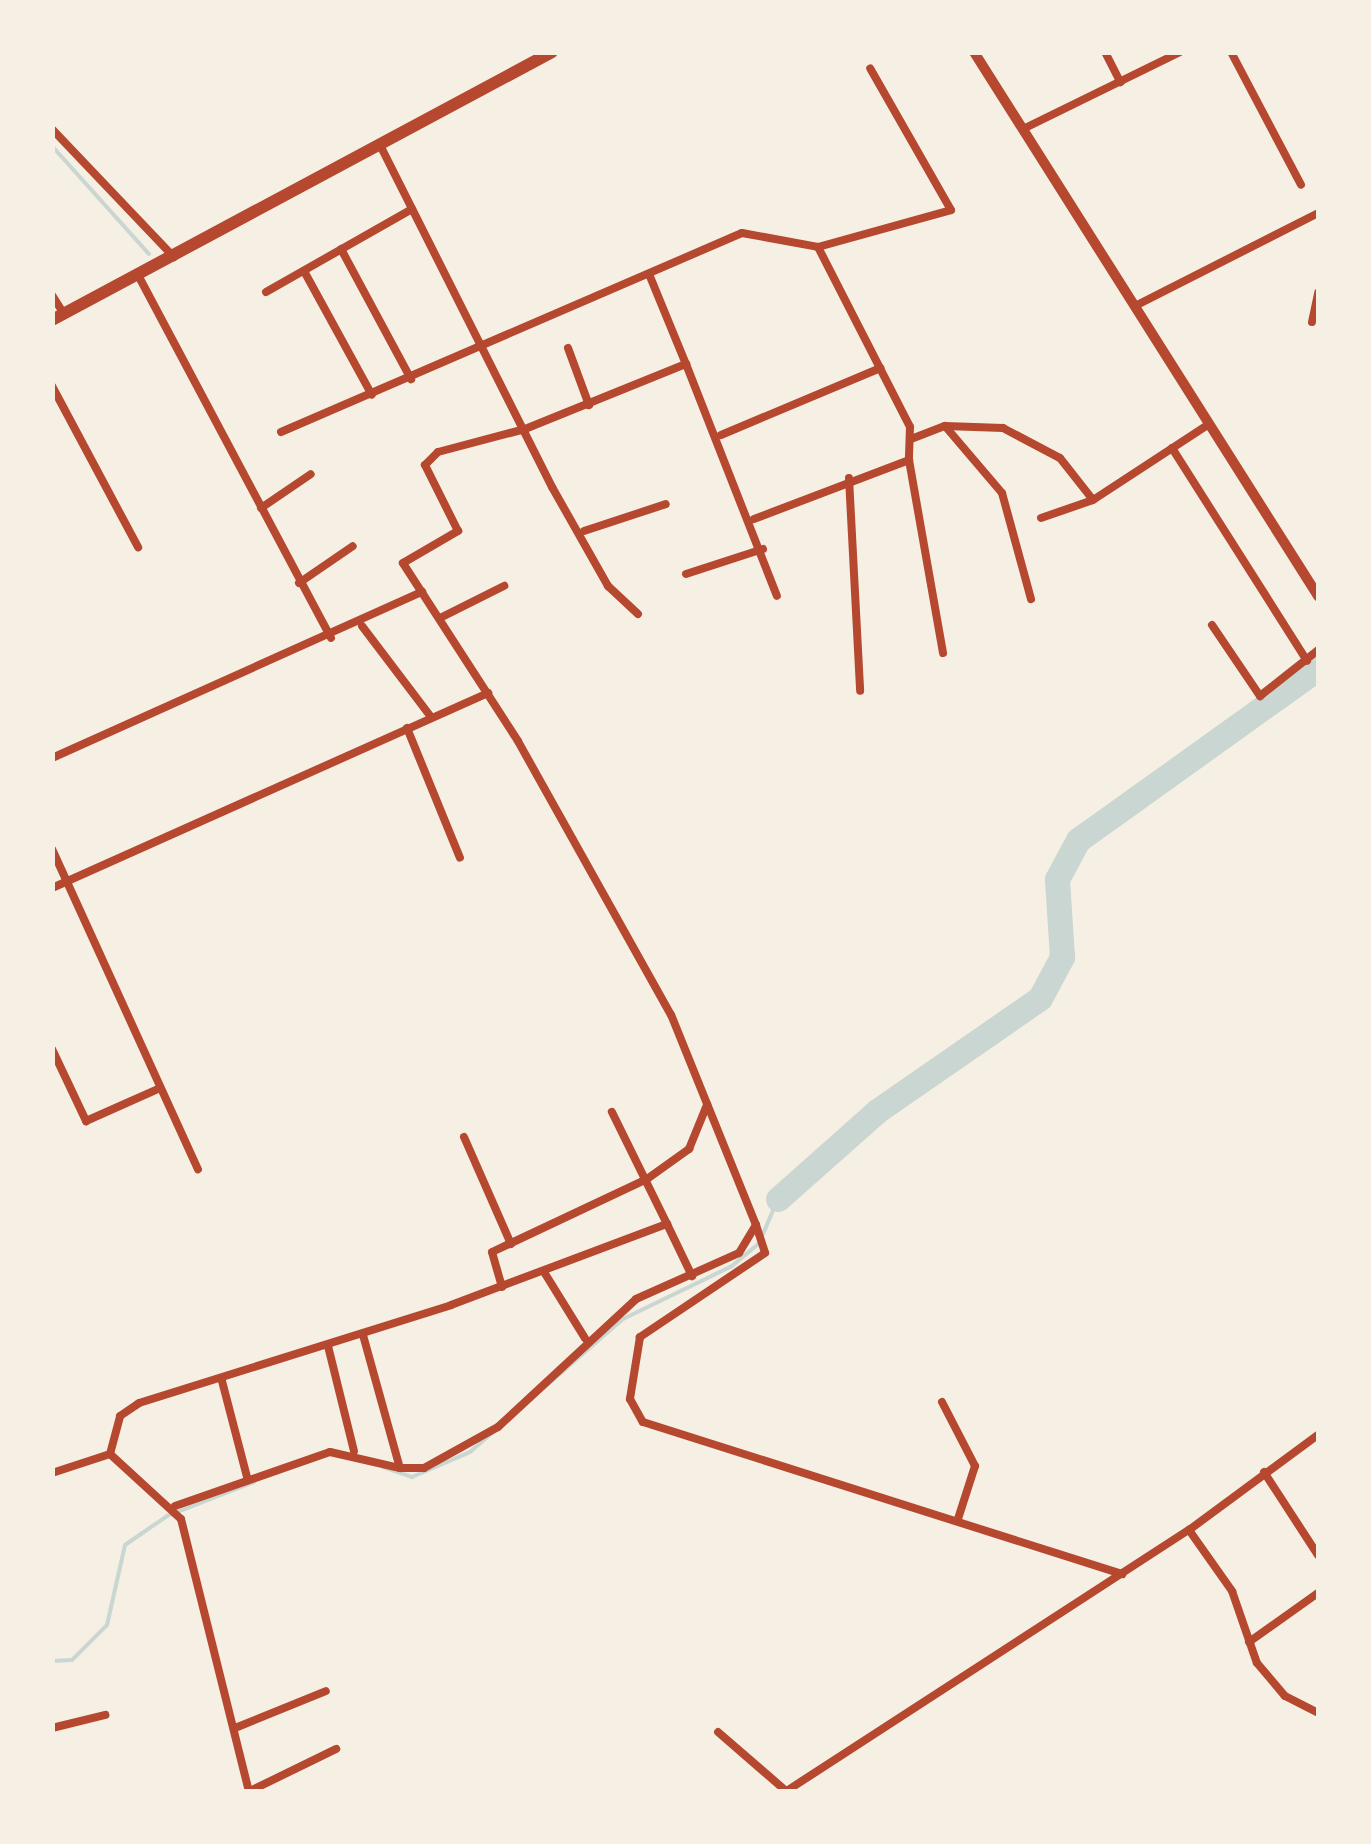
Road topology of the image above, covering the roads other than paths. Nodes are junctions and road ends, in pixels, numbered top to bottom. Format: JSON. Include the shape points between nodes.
{"nodes":[{"id":1,"x":974,"y":52,"type":"edge"},
{"id":2,"x":1104,"y":52,"type":"edge"},
{"id":3,"x":1180,"y":52,"type":"edge"},
{"id":4,"x":1231,"y":52,"type":"edge"},
{"id":5,"x":551,"y":53,"type":"edge"},
{"id":6,"x":870,"y":68,"type":"dead end"},
{"id":7,"x":1120,"y":82,"type":"junction"},
{"id":8,"x":52,"y":129,"type":"edge"},
{"id":9,"x":1022,"y":130,"type":"junction"},
{"id":10,"x":380,"y":147,"type":"junction"},
{"id":11,"x":1301,"y":185,"type":"dead end"},
{"id":12,"x":412,"y":209,"type":"junction"},
{"id":13,"x":1318,"y":213,"type":"edge"},
{"id":14,"x":818,"y":247,"type":"junction"},
{"id":15,"x":341,"y":248,"type":"junction"},
{"id":16,"x":174,"y":257,"type":"junction"},
{"id":17,"x":304,"y":270,"type":"junction"},
{"id":18,"x":146,"y":271,"type":"junction"},
{"id":19,"x":649,"y":274,"type":"junction"},
{"id":20,"x":266,"y":292,"type":"dead end"},
{"id":21,"x":1318,"y":294,"type":"edge"},
{"id":22,"x":52,"y":296,"type":"edge"},
{"id":23,"x":1135,"y":306,"type":"junction"},
{"id":24,"x":58,"y":317,"type":"edge"},
{"id":25,"x":1312,"y":322,"type":"dead end"},
{"id":26,"x":485,"y":346,"type":"junction"},
{"id":27,"x":568,"y":348,"type":"dead end"},
{"id":28,"x":686,"y":364,"type":"junction"},
{"id":29,"x":880,"y":368,"type":"junction"},
{"id":30,"x":411,"y":379,"type":"junction"},
{"id":31,"x":52,"y":386,"type":"edge"},
{"id":32,"x":372,"y":395,"type":"junction"},
{"id":33,"x":589,"y":405,"type":"junction"},
{"id":34,"x":1210,"y":424,"type":"junction"},
{"id":35,"x":945,"y":426,"type":"junction"},
{"id":36,"x":525,"y":429,"type":"junction"},
{"id":37,"x":281,"y":432,"type":"dead end"},
{"id":38,"x":721,"y":436,"type":"junction"},
{"id":39,"x":911,"y":439,"type":"junction"},
{"id":40,"x":1172,"y":448,"type":"junction"},
{"id":41,"x":909,"y":460,"type":"junction"},
{"id":42,"x":311,"y":474,"type":"dead end"},
{"id":43,"x":849,"y":478,"type":"junction"},
{"id":44,"x":1093,"y":500,"type":"junction"},
{"id":45,"x":666,"y":504,"type":"dead end"},
{"id":46,"x":261,"y":508,"type":"junction"},
{"id":47,"x":1041,"y":518,"type":"dead end"},
{"id":48,"x":754,"y":519,"type":"junction"},
{"id":49,"x":584,"y":532,"type":"junction"},
{"id":50,"x":352,"y":546,"type":"dead end"},
{"id":51,"x":138,"y":547,"type":"dead end"},
{"id":52,"x":763,"y":548,"type":"junction"},
{"id":53,"x":686,"y":574,"type":"dead end"},
{"id":54,"x":299,"y":583,"type":"junction"},
{"id":55,"x":504,"y":586,"type":"dead end"},
{"id":56,"x":422,"y":592,"type":"junction"},
{"id":57,"x":776,"y":596,"type":"dead end"},
{"id":58,"x":1318,"y":596,"type":"edge"},
{"id":59,"x":1031,"y":599,"type":"dead end"},
{"id":60,"x":638,"y":614,"type":"dead end"},
{"id":61,"x":440,"y":618,"type":"junction"},
{"id":62,"x":1212,"y":625,"type":"dead end"},
{"id":63,"x":362,"y":626,"type":"junction"},
{"id":64,"x":331,"y":638,"type":"junction"},
{"id":65,"x":942,"y":653,"type":"dead end"},
{"id":66,"x":1312,"y":656,"type":"edge"},
{"id":67,"x":860,"y":691,"type":"dead end"},
{"id":68,"x":488,"y":693,"type":"junction"},
{"id":69,"x":431,"y":717,"type":"junction"},
{"id":70,"x":407,"y":728,"type":"junction"},
{"id":71,"x":52,"y":758,"type":"edge"},
{"id":72,"x":52,"y":849,"type":"edge"},
{"id":73,"x":460,"y":858,"type":"dead end"},
{"id":74,"x":68,"y":880,"type":"junction"},
{"id":75,"x":52,"y":888,"type":"edge"},
{"id":76,"x":52,"y":1049,"type":"edge"},
{"id":77,"x":56,"y":1067,"type":"edge"},
{"id":78,"x":160,"y":1088,"type":"junction"},
{"id":79,"x":707,"y":1106,"type":"junction"},
{"id":80,"x":612,"y":1112,"type":"dead end"},
{"id":81,"x":464,"y":1136,"type":"dead end"},
{"id":82,"x":198,"y":1169,"type":"dead end"},
{"id":83,"x":647,"y":1179,"type":"junction"},
{"id":84,"x":667,"y":1224,"type":"junction"},
{"id":85,"x":757,"y":1226,"type":"junction"},
{"id":86,"x":511,"y":1244,"type":"junction"},
{"id":87,"x":544,"y":1272,"type":"junction"},
{"id":88,"x":692,"y":1276,"type":"junction"},
{"id":89,"x":502,"y":1287,"type":"junction"},
{"id":90,"x":363,"y":1335,"type":"junction"},
{"id":91,"x":585,"y":1338,"type":"junction"},
{"id":92,"x":328,"y":1346,"type":"junction"},
{"id":93,"x":222,"y":1382,"type":"junction"},
{"id":94,"x":942,"y":1402,"type":"dead end"},
{"id":95,"x":1318,"y":1435,"type":"edge"},
{"id":96,"x":354,"y":1451,"type":"junction"},
{"id":97,"x":110,"y":1454,"type":"junction"},
{"id":98,"x":400,"y":1468,"type":"junction"},
{"id":99,"x":1264,"y":1472,"type":"junction"},
{"id":100,"x":52,"y":1474,"type":"edge"},
{"id":101,"x":248,"y":1477,"type":"junction"},
{"id":102,"x":177,"y":1512,"type":"junction"},
{"id":103,"x":958,"y":1519,"type":"junction"},
{"id":104,"x":1189,"y":1530,"type":"junction"},
{"id":105,"x":1318,"y":1555,"type":"edge"},
{"id":106,"x":1122,"y":1574,"type":"junction"},
{"id":107,"x":1318,"y":1592,"type":"edge"},
{"id":108,"x":1249,"y":1642,"type":"junction"},
{"id":109,"x":326,"y":1691,"type":"dead end"},
{"id":110,"x":1318,"y":1712,"type":"edge"},
{"id":111,"x":105,"y":1715,"type":"dead end"},
{"id":112,"x":52,"y":1728,"type":"edge"},
{"id":113,"x":234,"y":1728,"type":"junction"},
{"id":114,"x":718,"y":1732,"type":"dead end"},
{"id":115,"x":336,"y":1749,"type":"dead end"},
{"id":116,"x":249,"y":1791,"type":"edge"},
{"id":117,"x":786,"y":1791,"type":"edge"}],
"edges":[{"from":1,"to":9,"type":"street"},
{"from":2,"to":7,"type":"street"},
{"from":3,"to":7,"type":"street"},
{"from":4,"to":11,"type":"street"},
{"from":5,"to":10,"type":"main road"},
{"from":6,"to":14,"type":"street","via":[[952,208]]},
{"from":7,"to":9,"type":"street"},
{"from":8,"to":16,"type":"street"},
{"from":9,"to":23,"type":"street"},
{"from":10,"to":12,"type":"street"},
{"from":10,"to":16,"type":"main road"},
{"from":12,"to":15,"type":"street"},
{"from":12,"to":26,"type":"street"},
{"from":13,"to":23,"type":"street"},
{"from":14,"to":19,"type":"street","via":[[742,233]]},
{"from":14,"to":29,"type":"street"},
{"from":15,"to":17,"type":"street"},
{"from":15,"to":30,"type":"street"},
{"from":16,"to":18,"type":"main road"},
{"from":17,"to":20,"type":"street"},
{"from":17,"to":32,"type":"street"},
{"from":18,"to":24,"type":"main road"},
{"from":18,"to":46,"type":"street"},
{"from":19,"to":26,"type":"street"},
{"from":19,"to":28,"type":"street"},
{"from":21,"to":25,"type":"street"},
{"from":22,"to":24,"type":"street"},
{"from":23,"to":34,"type":"street"},
{"from":26,"to":30,"type":"street"},
{"from":26,"to":36,"type":"street"},
{"from":27,"to":33,"type":"street"},
{"from":28,"to":33,"type":"street"},
{"from":28,"to":38,"type":"street"},
{"from":29,"to":38,"type":"street"},
{"from":29,"to":39,"type":"street"},
{"from":30,"to":32,"type":"street"},
{"from":31,"to":51,"type":"street"},
{"from":32,"to":37,"type":"street"},
{"from":33,"to":36,"type":"street"},
{"from":34,"to":40,"type":"street"},
{"from":34,"to":58,"type":"street"},
{"from":35,"to":39,"type":"street"},
{"from":35,"to":44,"type":"street","via":[[1003,428],[1060,458]]},
{"from":35,"to":59,"type":"street","via":[[1002,493]]},
{"from":36,"to":49,"type":"street"},
{"from":36,"to":56,"type":"street","via":[[427,462],[458,532],[404,558]]},
{"from":38,"to":48,"type":"street"},
{"from":39,"to":41,"type":"street"},
{"from":40,"to":44,"type":"street"},
{"from":40,"to":66,"type":"street"},
{"from":41,"to":43,"type":"street"},
{"from":41,"to":65,"type":"street"},
{"from":42,"to":46,"type":"street"},
{"from":43,"to":48,"type":"street"},
{"from":43,"to":67,"type":"street"},
{"from":44,"to":47,"type":"street"},
{"from":45,"to":49,"type":"street"},
{"from":46,"to":54,"type":"street"},
{"from":48,"to":52,"type":"street"},
{"from":49,"to":60,"type":"street","via":[[608,586]]},
{"from":50,"to":54,"type":"street"},
{"from":52,"to":53,"type":"street"},
{"from":52,"to":57,"type":"street"},
{"from":54,"to":64,"type":"street"},
{"from":55,"to":61,"type":"street"},
{"from":56,"to":61,"type":"street"},
{"from":56,"to":63,"type":"street"},
{"from":61,"to":68,"type":"street"},
{"from":62,"to":66,"type":"street","via":[[1260,696]]},
{"from":63,"to":64,"type":"street"},
{"from":63,"to":69,"type":"street"},
{"from":64,"to":71,"type":"street"},
{"from":68,"to":69,"type":"street"},
{"from":68,"to":79,"type":"street","via":[[670,1015]]},
{"from":69,"to":70,"type":"street"},
{"from":70,"to":73,"type":"street"},
{"from":70,"to":74,"type":"street"},
{"from":72,"to":74,"type":"street"},
{"from":74,"to":75,"type":"street"},
{"from":74,"to":78,"type":"street"},
{"from":76,"to":77,"type":"street"},
{"from":77,"to":78,"type":"street","via":[[86,1121]]},
{"from":78,"to":82,"type":"street"},
{"from":79,"to":83,"type":"street","via":[[689,1149]]},
{"from":79,"to":85,"type":"street"},
{"from":80,"to":83,"type":"street"},
{"from":81,"to":86,"type":"street"},
{"from":83,"to":84,"type":"street"},
{"from":83,"to":86,"type":"street"},
{"from":84,"to":87,"type":"street"},
{"from":84,"to":88,"type":"street"},
{"from":85,"to":88,"type":"street","via":[[739,1254]]},
{"from":85,"to":103,"type":"street","via":[[766,1238],[750,1267],[645,1330],[632,1374],[638,1416],[675,1435]]},
{"from":86,"to":89,"type":"street","via":[[489,1254]]},
{"from":87,"to":89,"type":"street"},
{"from":87,"to":91,"type":"street"},
{"from":88,"to":91,"type":"street","via":[[646,1293]]},
{"from":89,"to":90,"type":"street"},
{"from":90,"to":92,"type":"street"},
{"from":90,"to":98,"type":"street"},
{"from":91,"to":98,"type":"street","via":[[498,1427],[444,1460]]},
{"from":92,"to":93,"type":"street"},
{"from":92,"to":96,"type":"street"},
{"from":93,"to":97,"type":"street","via":[[126,1410]]},
{"from":93,"to":101,"type":"street"},
{"from":94,"to":103,"type":"street","via":[[975,1466]]},
{"from":95,"to":99,"type":"street"},
{"from":96,"to":98,"type":"street"},
{"from":96,"to":101,"type":"street"},
{"from":97,"to":100,"type":"street"},
{"from":97,"to":102,"type":"street"},
{"from":99,"to":104,"type":"street"},
{"from":99,"to":105,"type":"street"},
{"from":101,"to":102,"type":"street"},
{"from":102,"to":113,"type":"street"},
{"from":103,"to":106,"type":"street"},
{"from":104,"to":106,"type":"street"},
{"from":104,"to":108,"type":"street","via":[[1232,1591]]},
{"from":106,"to":117,"type":"street"},
{"from":107,"to":108,"type":"street"},
{"from":108,"to":110,"type":"street","via":[[1274,1686]]},
{"from":109,"to":113,"type":"street"},
{"from":111,"to":112,"type":"street"},
{"from":113,"to":116,"type":"street"},
{"from":114,"to":117,"type":"street"},
{"from":115,"to":116,"type":"street"}]}
